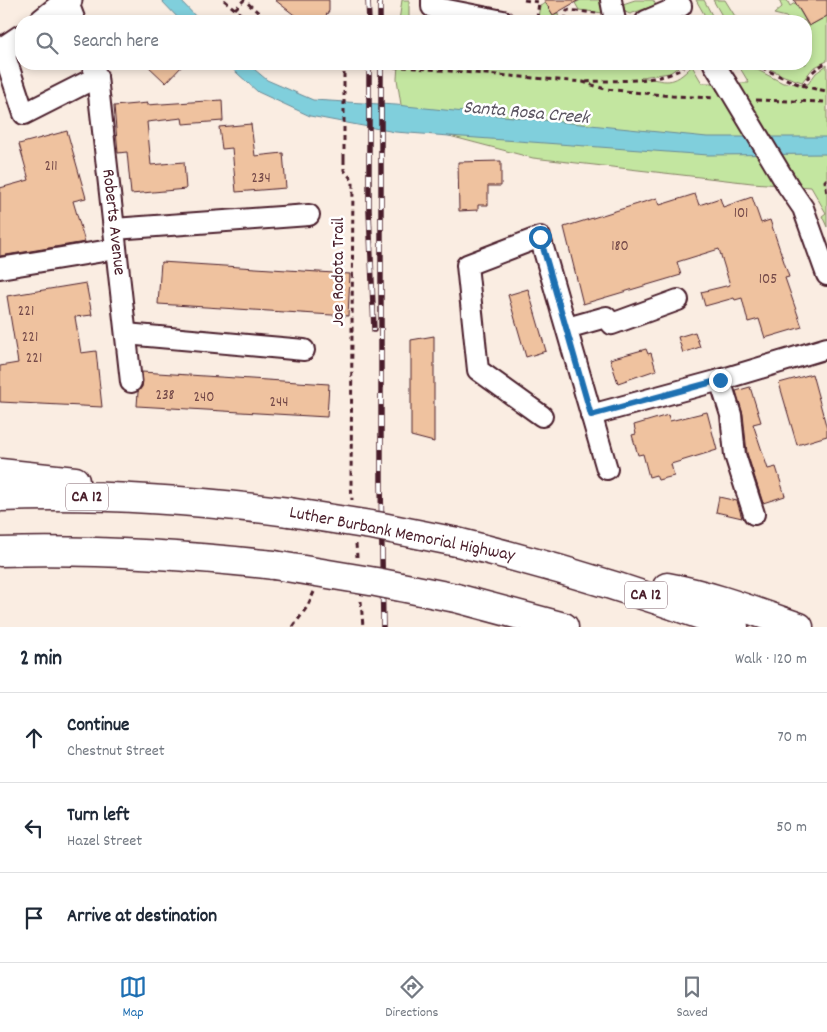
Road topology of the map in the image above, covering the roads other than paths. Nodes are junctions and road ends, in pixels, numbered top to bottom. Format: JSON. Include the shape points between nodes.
{"nodes":[{"id":1,"x":432,"y":0,"type":"edge"},
{"id":2,"x":70,"y":6,"type":"edge"},
{"id":3,"x":683,"y":9,"type":"edge"},
{"id":4,"x":54,"y":15,"type":"edge"},
{"id":5,"x":473,"y":15,"type":"edge"},
{"id":6,"x":664,"y":15,"type":"edge"},
{"id":7,"x":8,"y":47,"type":"edge"},
{"id":8,"x":94,"y":70,"type":"edge"},
{"id":9,"x":716,"y":70,"type":"edge"},
{"id":10,"x":308,"y":215,"type":"dead end"},
{"id":11,"x":114,"y":229,"type":"junction"},
{"id":12,"x":116,"y":249,"type":"junction"},
{"id":13,"x":0,"y":268,"type":"edge"},
{"id":14,"x":827,"y":275,"type":"edge"},
{"id":15,"x":678,"y":300,"type":"dead end"},
{"id":16,"x":567,"y":328,"type":"junction"},
{"id":17,"x":126,"y":334,"type":"junction"},
{"id":18,"x":827,"y":348,"type":"edge"},
{"id":19,"x":304,"y":350,"type":"dead end"},
{"id":20,"x":720,"y":380,"type":"junction"},
{"id":21,"x":132,"y":382,"type":"dead end"},
{"id":22,"x":591,"y":415,"type":"junction"},
{"id":23,"x":542,"y":416,"type":"dead end"},
{"id":24,"x":607,"y":469,"type":"dead end"},
{"id":25,"x":0,"y":473,"type":"edge"},
{"id":26,"x":0,"y":497,"type":"edge"},
{"id":27,"x":174,"y":500,"type":"junction"},
{"id":28,"x":754,"y":514,"type":"dead end"},
{"id":29,"x":58,"y":551,"type":"junction"},
{"id":30,"x":0,"y":552,"type":"edge"},
{"id":31,"x":0,"y":560,"type":"edge"},
{"id":32,"x":558,"y":568,"type":"junction"},
{"id":33,"x":456,"y":598,"type":"junction"},
{"id":34,"x":518,"y":627,"type":"edge"},
{"id":35,"x":564,"y":627,"type":"edge"},
{"id":36,"x":734,"y":627,"type":"edge"},
{"id":37,"x":799,"y":627,"type":"edge"}],
"edges":[{"from":1,"to":5,"type":"street","via":[[432,7]]},
{"from":2,"to":4,"type":"main road"},
{"from":3,"to":6,"type":"street"},
{"from":7,"to":8,"type":"street","via":[[24,114]]},
{"from":8,"to":11,"type":"street","name":"Roberts Avenue"},
{"from":9,"to":14,"type":"street","bridge":true,"via":[[724,91],[803,208]]},
{"from":10,"to":11,"type":"street"},
{"from":11,"to":12,"type":"street","name":"Roberts Avenue"},
{"from":12,"to":13,"type":"street"},
{"from":12,"to":17,"type":"street","name":"Roberts Avenue"},
{"from":15,"to":16,"type":"street","via":[[612,324],[606,317]]},
{"from":16,"to":22,"type":"street"},
{"from":16,"to":23,"type":"street","via":[[540,237],[467,265],[478,370]]},
{"from":17,"to":19,"type":"street"},
{"from":17,"to":21,"type":"street","name":"Roberts Avenue"},
{"from":18,"to":20,"type":"street"},
{"from":20,"to":22,"type":"street"},
{"from":20,"to":28,"type":"street","via":[[731,415],[735,455]]},
{"from":22,"to":24,"type":"street"},
{"from":25,"to":27,"type":"highway","via":[[78,481]]},
{"from":26,"to":27,"type":"highway","name":"Luther Burbank Memorial Highway","number":"CA 12"},
{"from":27,"to":32,"type":"highway","name":"Luther Burbank Memorial Highway","number":"CA 12","bridge":true,"via":[[289,512],[377,526]]},
{"from":29,"to":30,"type":"highway"},
{"from":29,"to":31,"type":"highway"},
{"from":29,"to":33,"type":"highway","bridge":true,"via":[[153,554],[274,566]]},
{"from":32,"to":36,"type":"highway","name":"Luther Burbank Memorial Highway","number":"CA 12"},
{"from":32,"to":37,"type":"highway","via":[[685,590]]},
{"from":33,"to":34,"type":"highway"},
{"from":33,"to":35,"type":"highway"}]}
